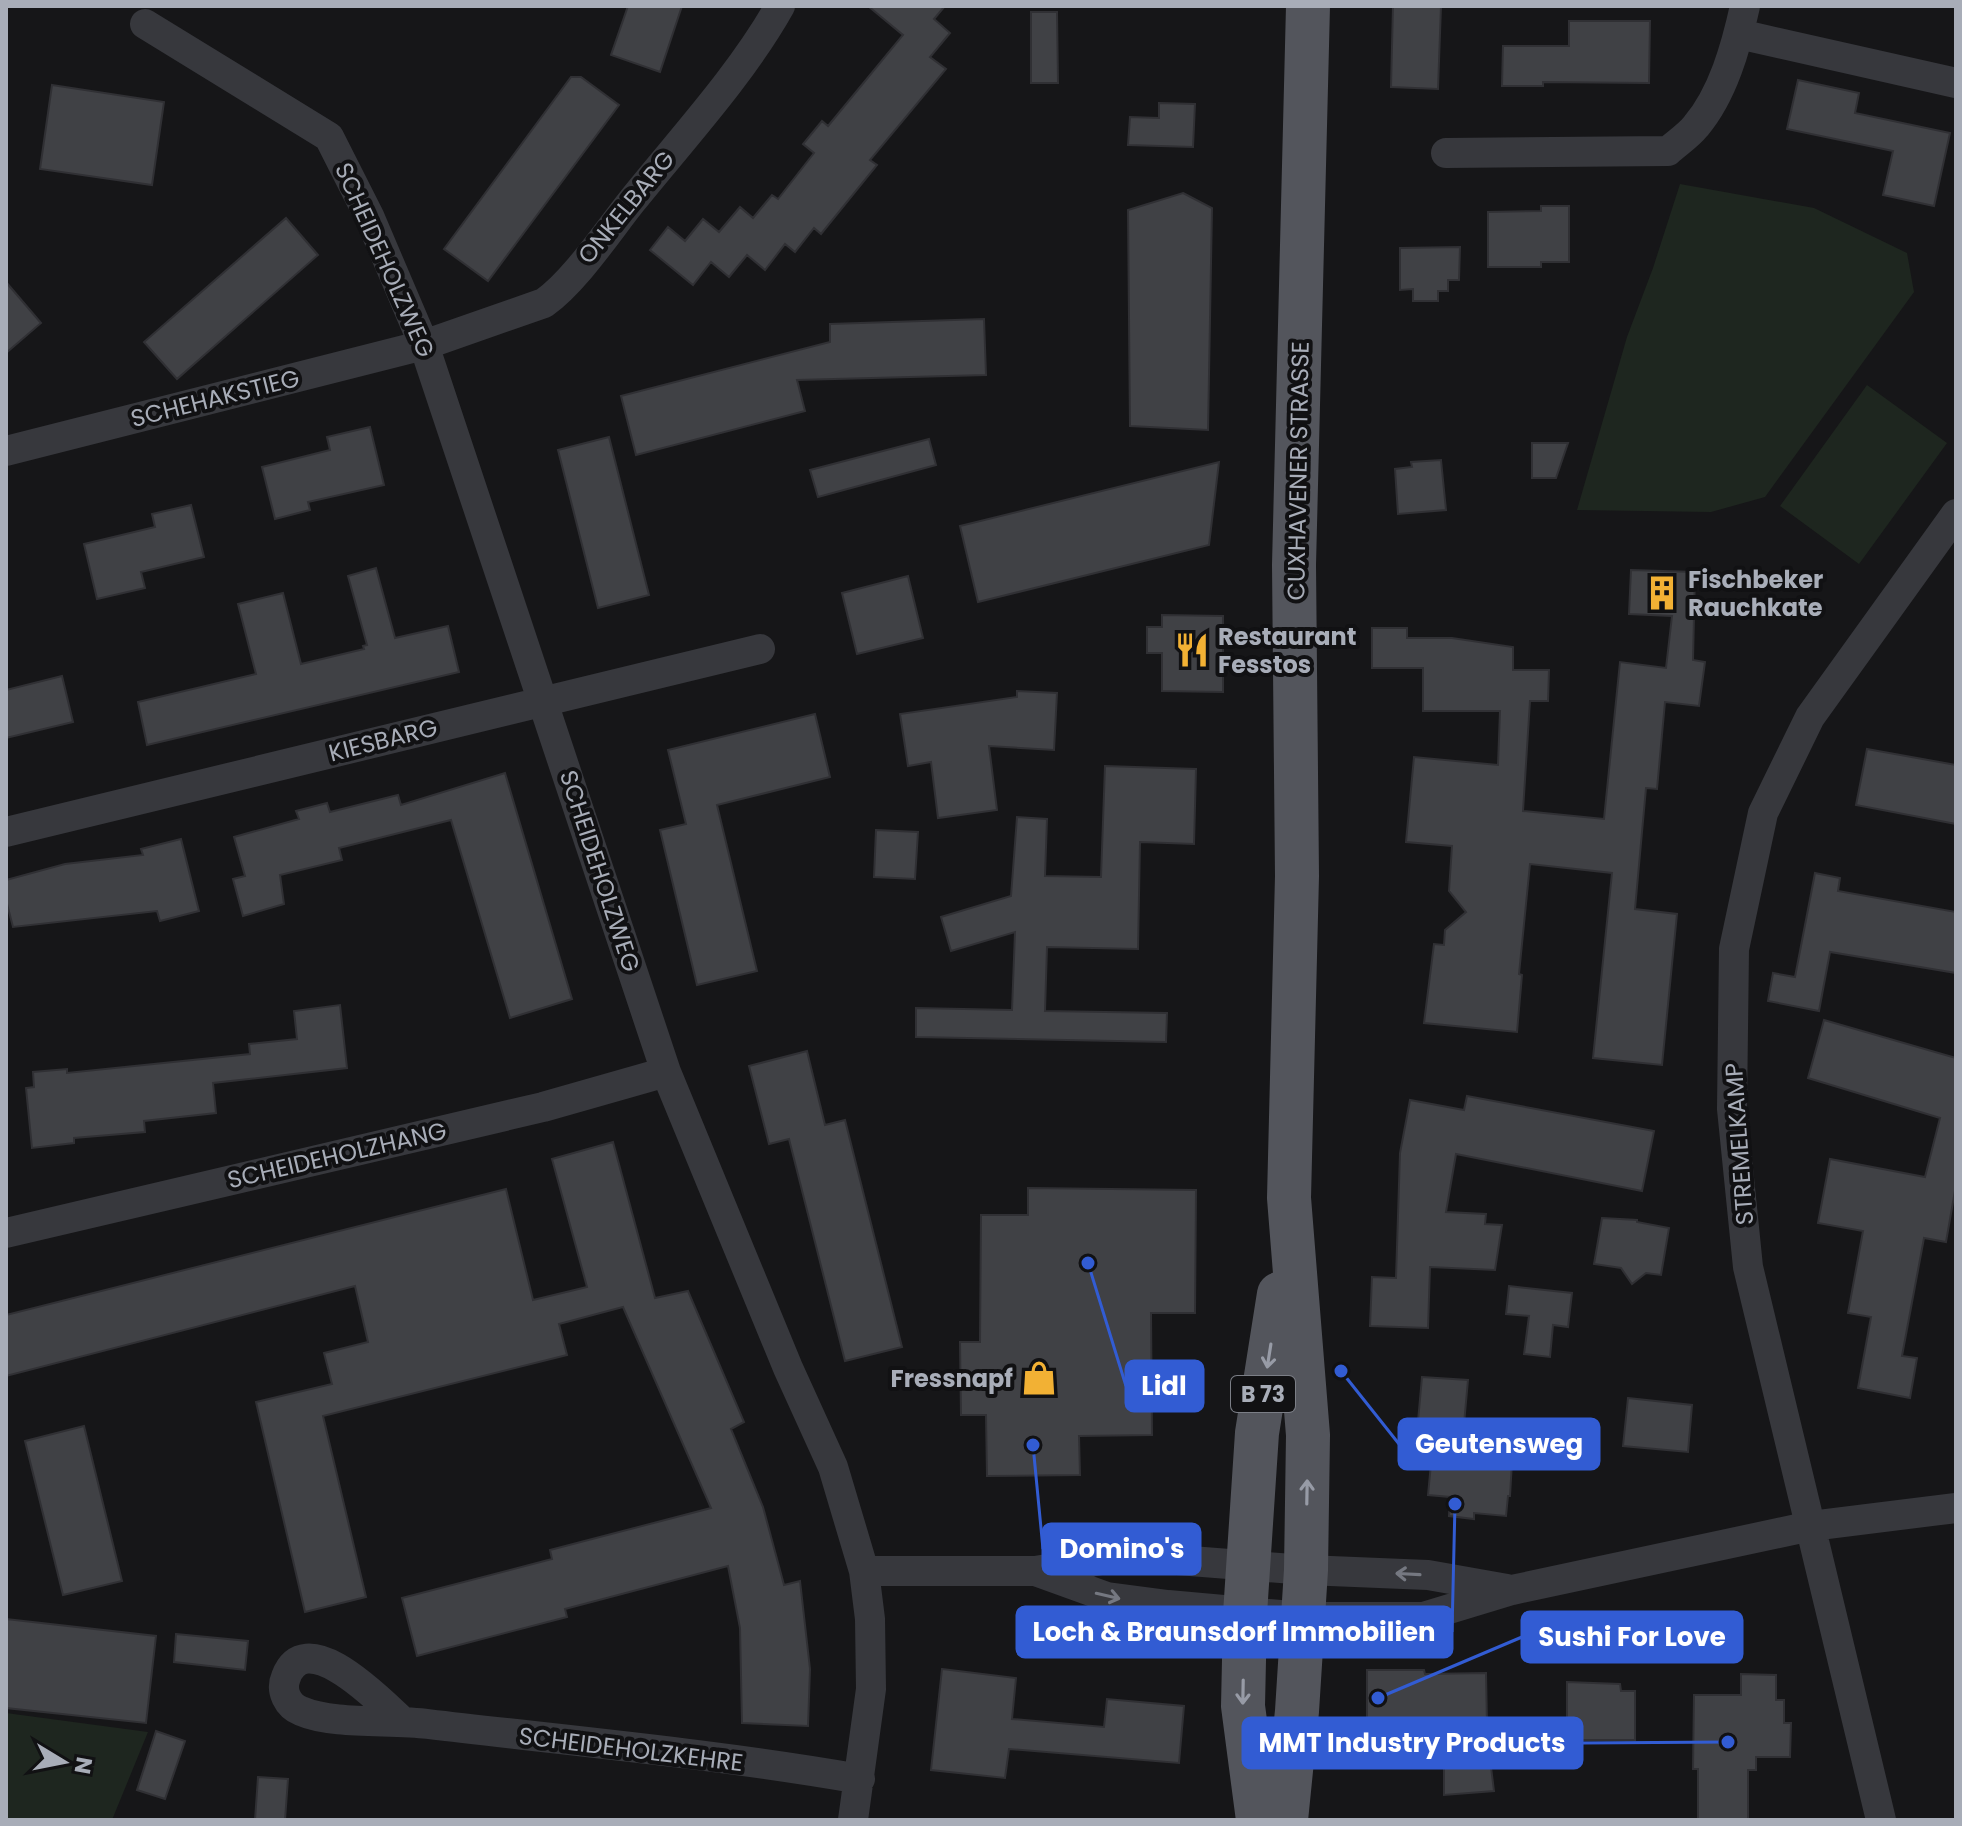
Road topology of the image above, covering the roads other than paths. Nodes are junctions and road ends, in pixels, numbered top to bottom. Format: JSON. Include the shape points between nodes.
{"nodes":[{"id":1,"x":780,"y":6,"type":"edge"},
{"id":2,"x":1308,"y":6,"type":"edge"},
{"id":3,"x":1742,"y":20,"type":"edge"},
{"id":4,"x":145,"y":24,"type":"dead end"},
{"id":5,"x":1956,"y":83,"type":"edge"},
{"id":6,"x":1446,"y":153,"type":"dead end"},
{"id":7,"x":424,"y":345,"type":"junction"},
{"id":8,"x":6,"y":451,"type":"edge"},
{"id":9,"x":1956,"y":514,"type":"edge"},
{"id":10,"x":760,"y":649,"type":"dead end"},
{"id":11,"x":543,"y":701,"type":"junction"},
{"id":12,"x":6,"y":832,"type":"edge"},
{"id":13,"x":666,"y":1072,"type":"junction"},
{"id":14,"x":1290,"y":1224,"type":"junction"},
{"id":15,"x":6,"y":1233,"type":"edge"},
{"id":16,"x":1956,"y":1508,"type":"edge"},
{"id":17,"x":1811,"y":1526,"type":"junction"},
{"id":18,"x":1248,"y":1566,"type":"junction"},
{"id":19,"x":1306,"y":1570,"type":"junction"},
{"id":20,"x":864,"y":1571,"type":"junction"},
{"id":21,"x":1035,"y":1571,"type":"junction"},
{"id":22,"x":1512,"y":1590,"type":"junction"},
{"id":23,"x":1245,"y":1614,"type":"junction"},
{"id":24,"x":1303,"y":1617,"type":"junction"},
{"id":25,"x":402,"y":1721,"type":"dead end"},
{"id":26,"x":860,"y":1779,"type":"junction"},
{"id":27,"x":853,"y":1820,"type":"edge"},
{"id":28,"x":1258,"y":1820,"type":"edge"},
{"id":29,"x":1286,"y":1820,"type":"edge"},
{"id":30,"x":1881,"y":1820,"type":"edge"}],
"edges":[{"from":1,"to":7,"type":"street","name":"ONKELBARG","via":[[729,78],[554,295],[535,308]]},
{"from":2,"to":14,"type":"main road","name":"CUXHAVENER STRASSE","number":"B 73","via":[[1294,565],[1297,876]]},
{"from":3,"to":5,"type":"street"},
{"from":3,"to":6,"type":"street","via":[[1715,99],[1695,128],[1668,151]]},
{"from":4,"to":7,"type":"street","name":"SCHEIDEHOLZWEG","via":[[329,137]]},
{"from":7,"to":8,"type":"street","name":"SCHEHAKSTIEG"},
{"from":7,"to":11,"type":"street","name":"SCHEIDEHOLZWEG"},
{"from":9,"to":17,"type":"street","name":"STREMELKAMP","via":[[1810,717],[1763,813],[1735,944],[1732,1109],[1748,1267]]},
{"from":10,"to":11,"type":"street","name":"KIESBARG"},
{"from":11,"to":12,"type":"street","name":"KIESBARG"},
{"from":11,"to":13,"type":"street","name":"SCHEIDEHOLZWEG"},
{"from":13,"to":15,"type":"street","name":"SCHEIDEHOLZHANG","via":[[543,1107]]},
{"from":13,"to":20,"type":"street","name":"SCHEIDEHOLZWEG","via":[[833,1467]]},
{"from":14,"to":18,"type":"main road","name":"CUXHAVENER STRASSE","number":"B 73","one_way":true,"via":[[1257,1433]]},
{"from":19,"to":14,"type":"main road","name":"CUXHAVENER STRASSE","number":"B 73","one_way":true,"via":[[1308,1435]]},
{"from":16,"to":17,"type":"street"},
{"from":17,"to":22,"type":"street"},
{"from":17,"to":30,"type":"street","name":"STREMELKAMP"},
{"from":18,"to":19,"type":"street"},
{"from":18,"to":21,"type":"street","via":[[1108,1559]]},
{"from":18,"to":23,"type":"main road","name":"CUXHAVENER STRASSE","number":"B 73"},
{"from":22,"to":19,"type":"street","one_way":true,"via":[[1428,1575]]},
{"from":19,"to":24,"type":"main road","name":"CUXHAVENER STRASSE","number":"B 73"},
{"from":20,"to":21,"type":"street"},
{"from":20,"to":26,"type":"street","name":"SCHEIDEHOLZWEG","via":[[871,1689]]},
{"from":21,"to":23,"type":"street","one_way":true,"via":[[1107,1597]]},
{"from":22,"to":24,"type":"street","via":[[1423,1617]]},
{"from":23,"to":24,"type":"street"},
{"from":23,"to":28,"type":"main road","name":"CUXHAVENER STRASSE","number":"B 73","one_way":true,"via":[[1243,1706]]},
{"from":24,"to":29,"type":"main road","name":"CUXHAVENER STRASSE","number":"B 73"},
{"from":25,"to":26,"type":"street","name":"SCHEIDEHOLZKEHRE"},
{"from":26,"to":27,"type":"street","name":"SCHEIDEHOLZWEG"}]}
